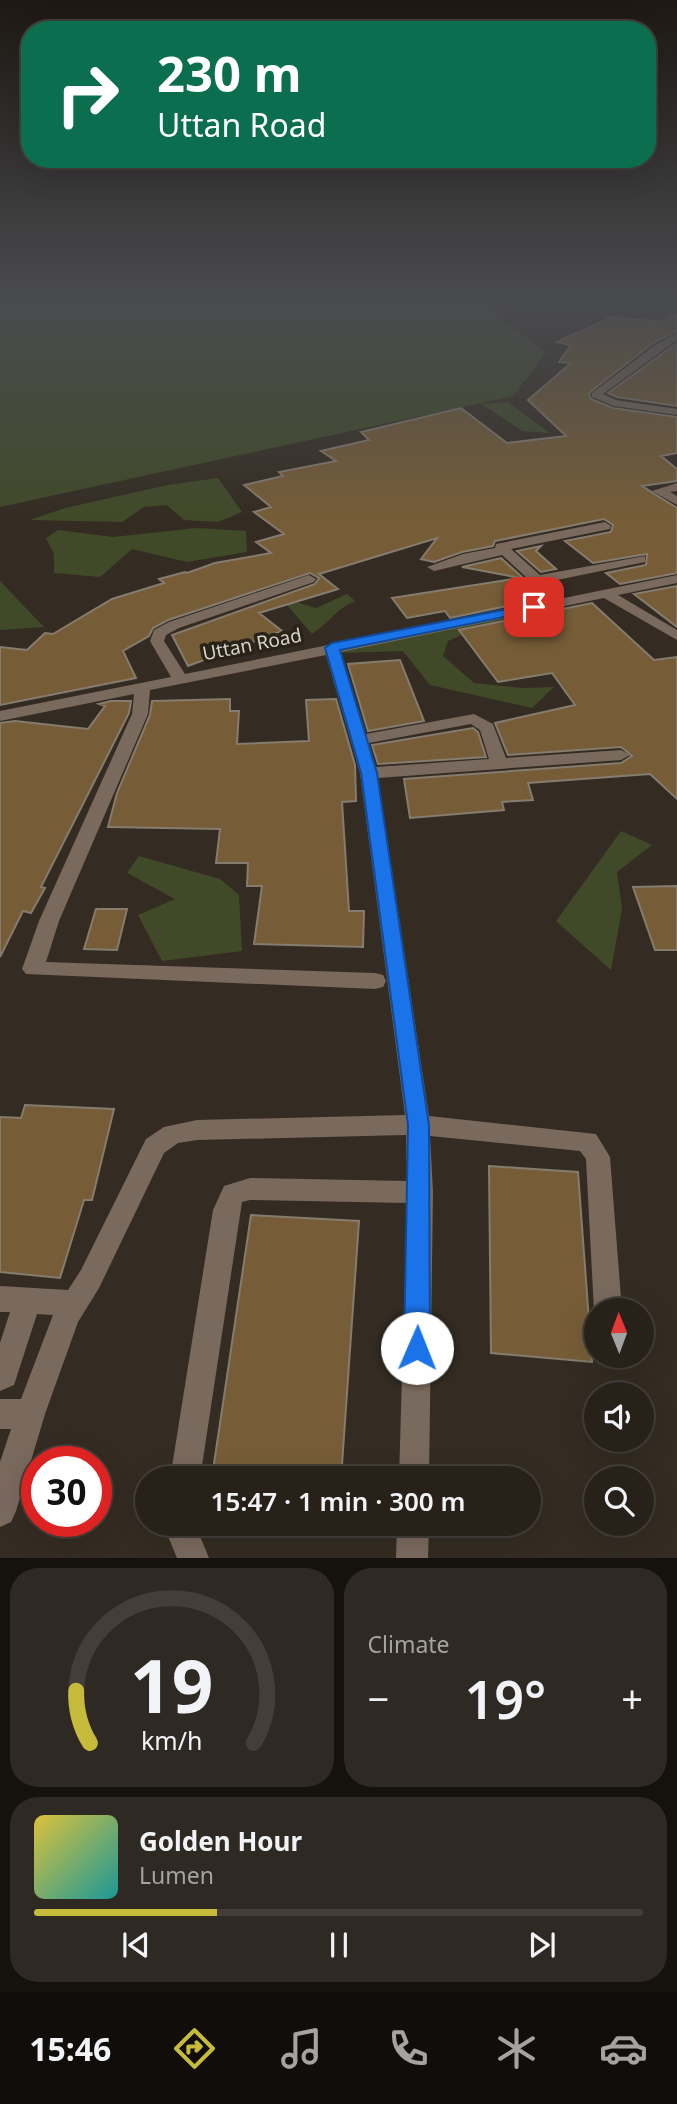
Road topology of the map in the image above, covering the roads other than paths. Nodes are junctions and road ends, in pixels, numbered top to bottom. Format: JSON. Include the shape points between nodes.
{"nodes":[{"id":1,"x":622,"y":375,"type":"edge"},
{"id":2,"x":677,"y":412,"type":"edge"},
{"id":3,"x":677,"y":487,"type":"edge"},
{"id":4,"x":677,"y":501,"type":"edge"},
{"id":5,"x":605,"y":526,"type":"dead end"},
{"id":6,"x":503,"y":551,"type":"junction"},
{"id":7,"x":640,"y":559,"type":"dead end"},
{"id":8,"x":434,"y":566,"type":"dead end"},
{"id":9,"x":309,"y":579,"type":"dead end"},
{"id":10,"x":677,"y":579,"type":"edge"},
{"id":11,"x":535,"y":580,"type":"junction"},
{"id":12,"x":605,"y":593,"type":"junction"},
{"id":13,"x":561,"y":602,"type":"junction"},
{"id":14,"x":677,"y":636,"type":"edge"},
{"id":15,"x":332,"y":648,"type":"junction"},
{"id":16,"x":180,"y":679,"type":"junction"},
{"id":17,"x":142,"y":687,"type":"junction"},
{"id":18,"x":0,"y":716,"type":"edge"},
{"id":19,"x":359,"y":740,"type":"junction"},
{"id":20,"x":621,"y":755,"type":"dead end"},
{"id":21,"x":499,"y":763,"type":"junction"},
{"id":22,"x":369,"y":773,"type":"junction"},
{"id":23,"x":375,"y":981,"type":"dead end"},
{"id":24,"x":418,"y":1125,"type":"junction"},
{"id":25,"x":420,"y":1192,"type":"junction"},
{"id":26,"x":607,"y":1298,"type":"edge"},
{"id":27,"x":13,"y":1300,"type":"edge"},
{"id":28,"x":73,"y":1303,"type":"junction"},
{"id":29,"x":0,"y":1377,"type":"edge"},
{"id":30,"x":0,"y":1414,"type":"edge"},
{"id":31,"x":30,"y":1414,"type":"junction"},
{"id":32,"x":187,"y":1466,"type":"edge"},
{"id":33,"x":414,"y":1466,"type":"edge"},
{"id":34,"x":0,"y":1511,"type":"edge"},
{"id":35,"x":183,"y":1536,"type":"edge"},
{"id":36,"x":413,"y":1536,"type":"edge"},
{"id":37,"x":193,"y":1558,"type":"edge"},
{"id":38,"x":412,"y":1558,"type":"edge"}],
"edges":[{"from":1,"to":2,"type":"street","via":[[596,395]]},
{"from":3,"to":4,"type":"street","via":[[658,491]]},
{"from":5,"to":6,"type":"street","via":[[501,547]]},
{"from":6,"to":8,"type":"street"},
{"from":6,"to":11,"type":"street"},
{"from":7,"to":11,"type":"street"},
{"from":9,"to":16,"type":"street","via":[[159,633],[157,640]]},
{"from":10,"to":12,"type":"street","name":"Uttan Road"},
{"from":11,"to":13,"type":"street"},
{"from":12,"to":13,"type":"street","name":"Uttan Road"},
{"from":12,"to":14,"type":"street"},
{"from":13,"to":15,"type":"street","name":"Uttan Road"},
{"from":15,"to":16,"type":"street","name":"Uttan Road"},
{"from":15,"to":19,"type":"street"},
{"from":16,"to":17,"type":"street","name":"Uttan Road"},
{"from":17,"to":18,"type":"street","name":"Uttan Road"},
{"from":17,"to":23,"type":"street","via":[[140,715],[49,921],[33,970]]},
{"from":19,"to":21,"type":"street","via":[[474,719],[487,728]]},
{"from":19,"to":22,"type":"street"},
{"from":20,"to":21,"type":"street"},
{"from":21,"to":22,"type":"street"},
{"from":22,"to":24,"type":"street"},
{"from":24,"to":25,"type":"street"},
{"from":24,"to":26,"type":"street","via":[[587,1141],[598,1157]]},
{"from":24,"to":28,"type":"street","via":[[173,1134],[155,1146],[90,1279]]},
{"from":25,"to":32,"type":"street","via":[[250,1189],[233,1195],[226,1210]]},
{"from":25,"to":33,"type":"street"},
{"from":27,"to":28,"type":"street"},
{"from":27,"to":29,"type":"street","via":[[4,1375]]},
{"from":28,"to":31,"type":"street"},
{"from":30,"to":31,"type":"street"},
{"from":31,"to":34,"type":"street"},
{"from":35,"to":37,"type":"street"},
{"from":36,"to":38,"type":"street"}]}
